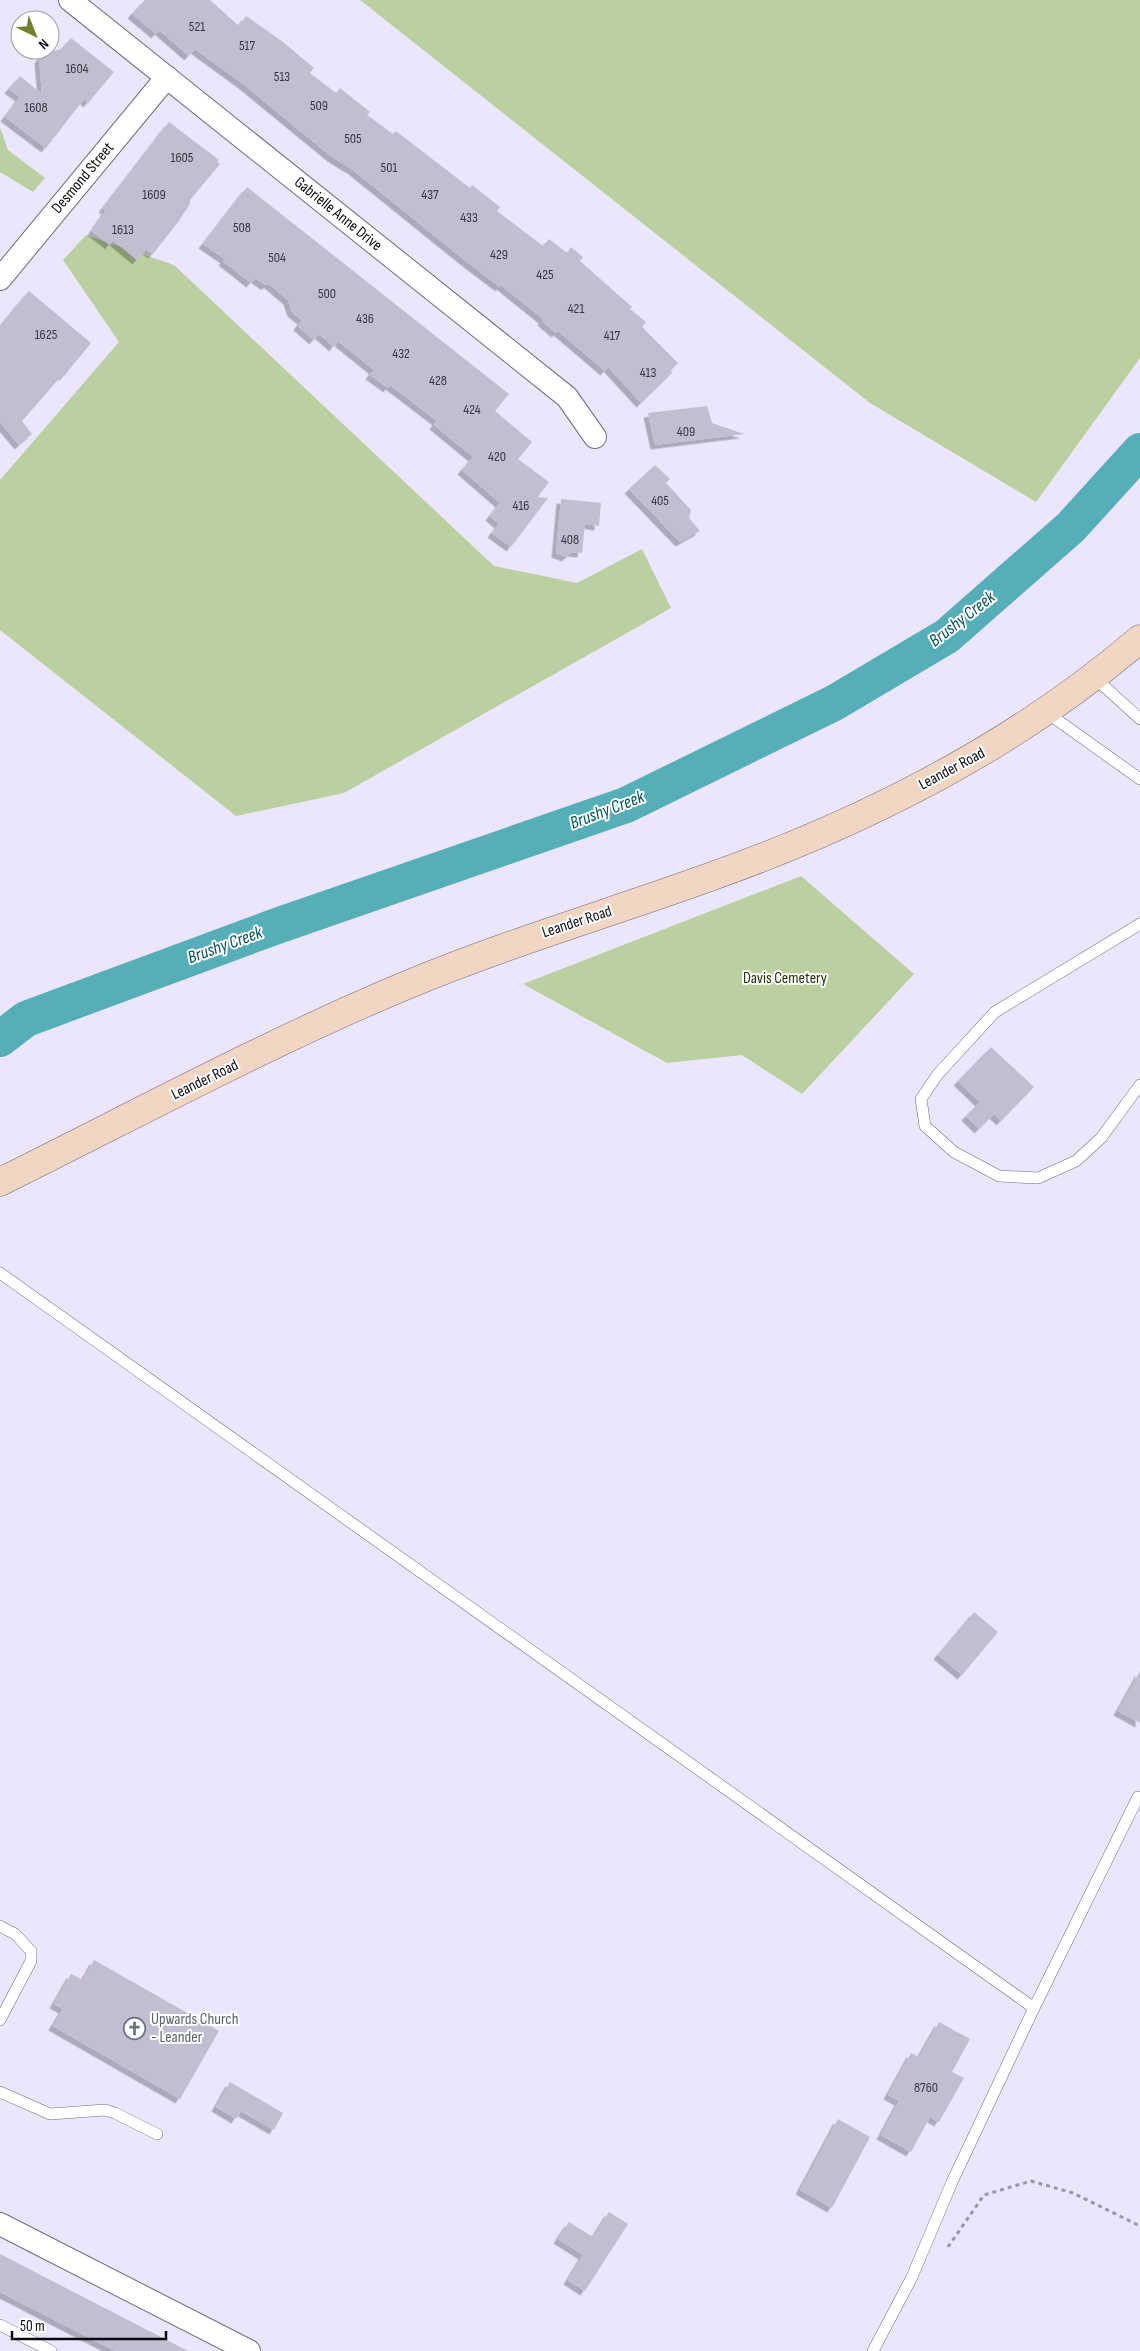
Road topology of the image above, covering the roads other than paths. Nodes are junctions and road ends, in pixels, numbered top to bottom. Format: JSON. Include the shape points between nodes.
{"nodes":[{"id":1,"x":70,"y":0,"type":"edge"},
{"id":2,"x":167,"y":77,"type":"junction"},
{"id":3,"x":0,"y":279,"type":"edge"},
{"id":4,"x":595,"y":437,"type":"dead end"},
{"id":5,"x":1140,"y":639,"type":"edge"},
{"id":6,"x":1094,"y":677,"type":"junction"},
{"id":7,"x":1046,"y":712,"type":"junction"},
{"id":8,"x":1140,"y":719,"type":"edge"},
{"id":9,"x":1140,"y":779,"type":"edge"},
{"id":10,"x":1140,"y":924,"type":"edge"},
{"id":11,"x":1140,"y":1085,"type":"edge"},
{"id":12,"x":0,"y":1182,"type":"edge"},
{"id":13,"x":0,"y":1273,"type":"edge"},
{"id":14,"x":1138,"y":1797,"type":"dead end"},
{"id":15,"x":0,"y":1926,"type":"edge"},
{"id":16,"x":1034,"y":2008,"type":"junction"},
{"id":17,"x":0,"y":2020,"type":"edge"},
{"id":18,"x":0,"y":2092,"type":"edge"},
{"id":19,"x":157,"y":2134,"type":"dead end"},
{"id":20,"x":0,"y":2224,"type":"edge"},
{"id":21,"x":0,"y":2325,"type":"edge"},
{"id":22,"x":51,"y":2351,"type":"edge"},
{"id":23,"x":249,"y":2351,"type":"edge"},
{"id":24,"x":873,"y":2351,"type":"edge"}],
"edges":[{"from":1,"to":2,"type":"street","name":"Gabrielle Anne Drive"},
{"from":2,"to":3,"type":"street","name":"Desmond Street"},
{"from":2,"to":4,"type":"street","name":"Gabrielle Anne Drive","via":[[568,397]]},
{"from":5,"to":6,"type":"main road","name":"Leander Road"},
{"from":6,"to":7,"type":"main road","name":"Leander Road"},
{"from":6,"to":8,"type":"lane"},
{"from":7,"to":9,"type":"lane"},
{"from":7,"to":12,"type":"main road","name":"Leander Road","via":[[985,751],[926,783],[793,845],[708,878],[531,937],[407,985],[285,1040]]},
{"from":10,"to":11,"type":"lane","via":[[995,1012],[938,1074],[920,1099],[925,1126],[954,1152],[998,1176],[1038,1178],[1076,1161],[1100,1138]]},
{"from":13,"to":16,"type":"lane"},
{"from":14,"to":16,"type":"lane"},
{"from":15,"to":17,"type":"lane","via":[[14,1934],[31,1951],[31,1960]]},
{"from":16,"to":24,"type":"lane","via":[[952,2182],[912,2277]]},
{"from":18,"to":19,"type":"lane","via":[[50,2114],[104,2110]]},
{"from":20,"to":23,"type":"street"},
{"from":21,"to":22,"type":"lane"}]}
